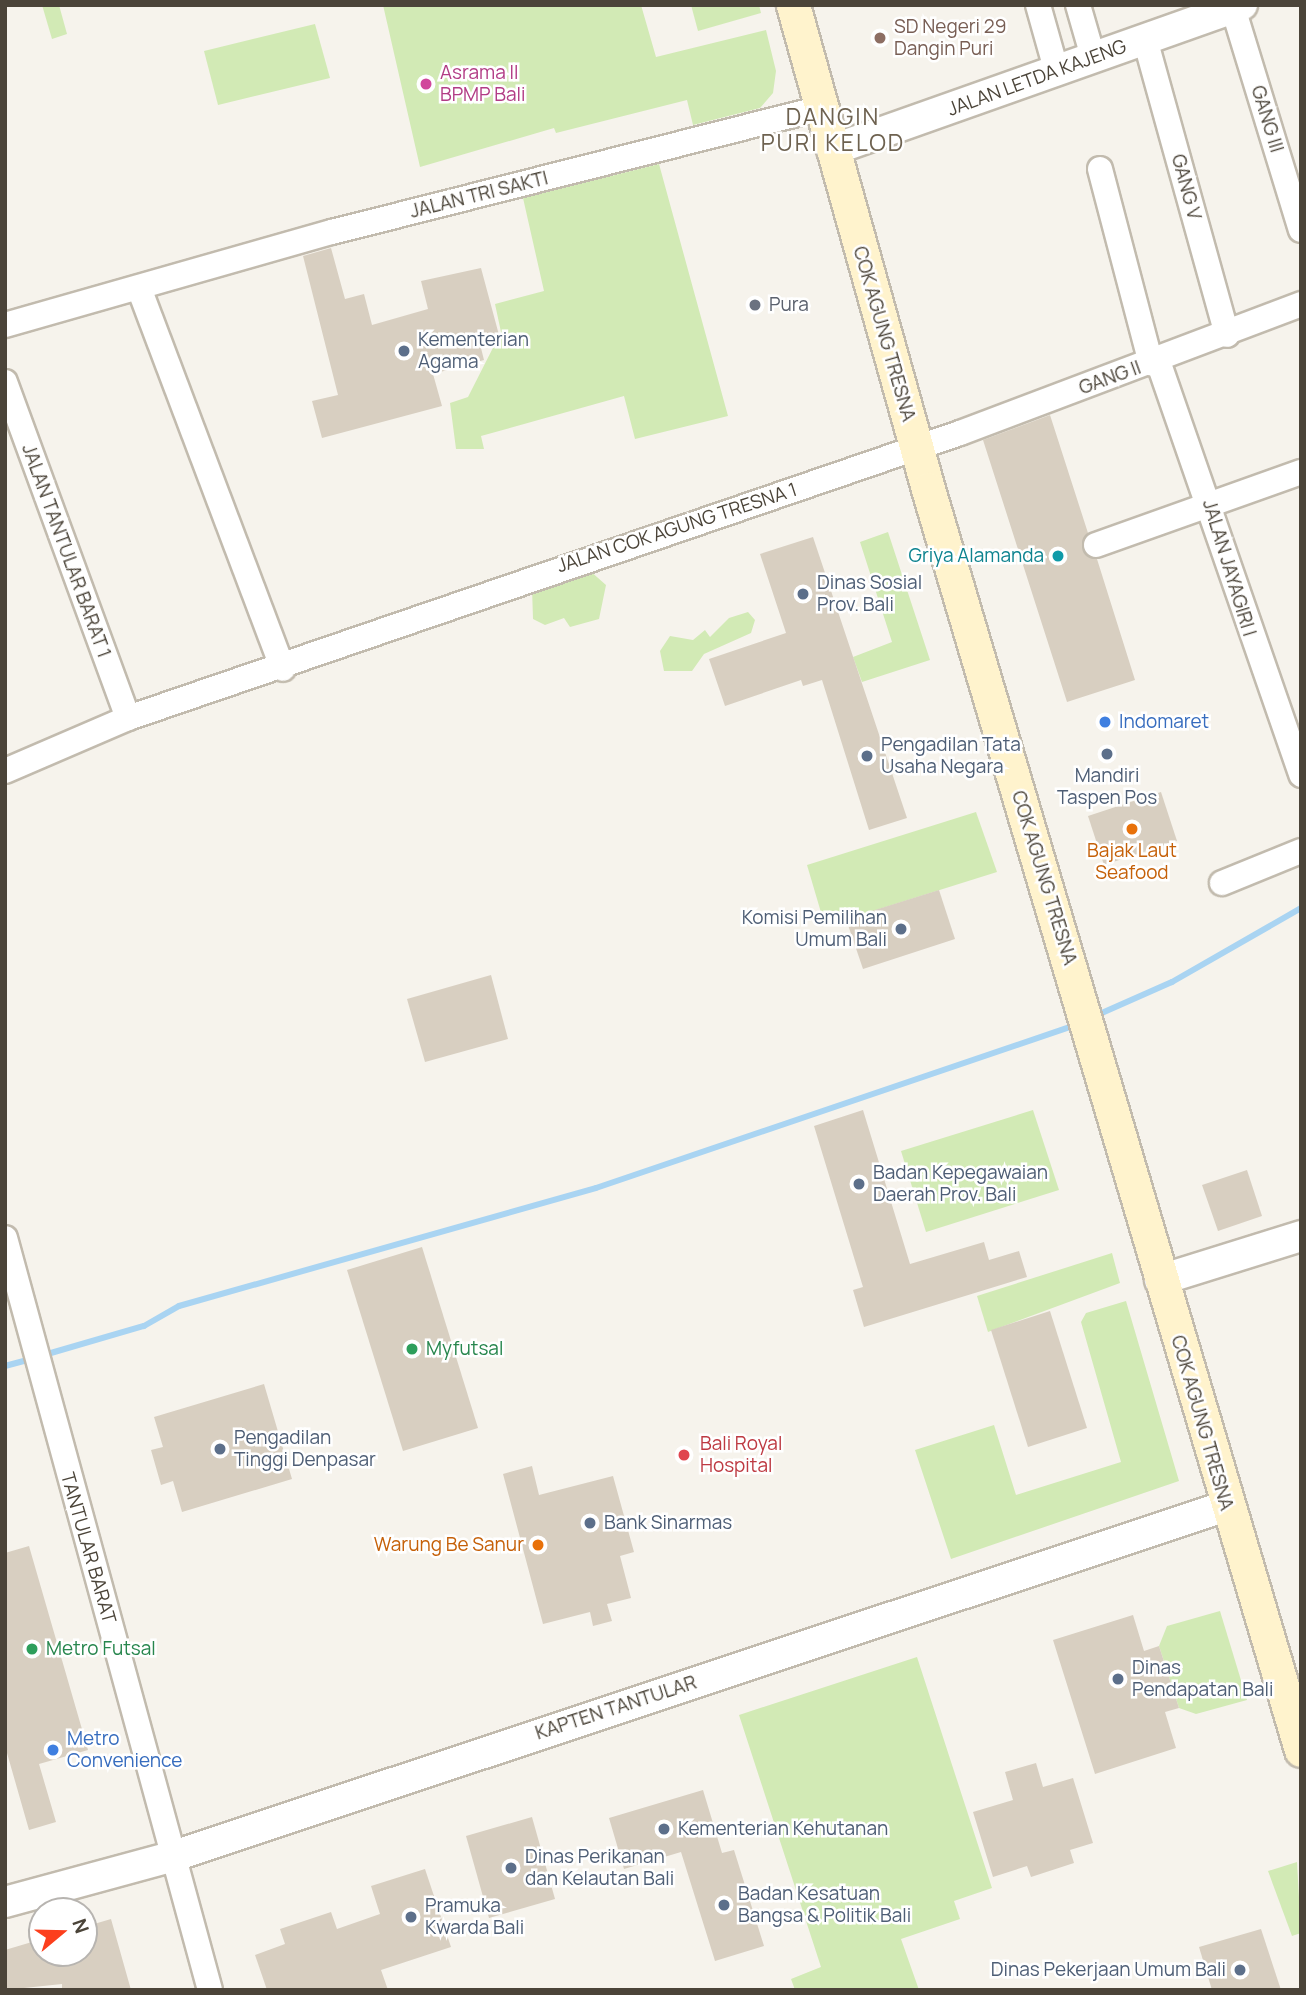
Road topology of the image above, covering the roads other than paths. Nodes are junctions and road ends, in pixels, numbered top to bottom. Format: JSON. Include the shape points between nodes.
{"nodes":[{"id":1,"x":793,"y":5,"type":"edge"},
{"id":2,"x":1038,"y":5,"type":"edge"},
{"id":3,"x":1078,"y":5,"type":"edge"},
{"id":4,"x":1238,"y":7,"type":"edge"},
{"id":5,"x":1197,"y":13,"type":"edge"},
{"id":6,"x":1145,"y":39,"type":"junction"},
{"id":7,"x":1093,"y":57,"type":"junction"},
{"id":8,"x":1056,"y":69,"type":"junction"},
{"id":9,"x":821,"y":108,"type":"junction"},
{"id":10,"x":832,"y":150,"type":"junction"},
{"id":11,"x":1100,"y":169,"type":"dead end"},
{"id":12,"x":1301,"y":230,"type":"edge"},
{"id":13,"x":139,"y":288,"type":"junction"},
{"id":14,"x":1301,"y":303,"type":"edge"},
{"id":15,"x":5,"y":325,"type":"edge"},
{"id":16,"x":1227,"y":335,"type":"junction"},
{"id":17,"x":1154,"y":362,"type":"junction"},
{"id":18,"x":5,"y":382,"type":"edge"},
{"id":19,"x":917,"y":448,"type":"junction"},
{"id":20,"x":1301,"y":472,"type":"edge"},
{"id":21,"x":1209,"y":503,"type":"junction"},
{"id":22,"x":1096,"y":545,"type":"dead end"},
{"id":23,"x":283,"y":669,"type":"junction"},
{"id":24,"x":128,"y":718,"type":"junction"},
{"id":25,"x":5,"y":771,"type":"edge"},
{"id":26,"x":1301,"y":775,"type":"edge"},
{"id":27,"x":1301,"y":851,"type":"edge"},
{"id":28,"x":1222,"y":883,"type":"dead end"},
{"id":29,"x":1301,"y":1236,"type":"edge"},
{"id":30,"x":5,"y":1238,"type":"edge"},
{"id":31,"x":1160,"y":1280,"type":"junction"},
{"id":32,"x":1226,"y":1506,"type":"junction"},
{"id":33,"x":1295,"y":1707,"type":"edge"},
{"id":34,"x":1301,"y":1750,"type":"edge"},
{"id":35,"x":174,"y":1856,"type":"junction"},
{"id":36,"x":5,"y":1902,"type":"edge"},
{"id":37,"x":210,"y":1990,"type":"edge"}],
"edges":[{"from":1,"to":9,"type":"main road","name":"COK AGUNG TRESNA"},
{"from":2,"to":8,"type":"street"},
{"from":3,"to":7,"type":"street"},
{"from":4,"to":5,"type":"street","name":"JALAN LETDA KAJENG"},
{"from":4,"to":12,"type":"street","name":"GANG III"},
{"from":5,"to":6,"type":"street","name":"JALAN LETDA KAJENG"},
{"from":6,"to":7,"type":"street","name":"JALAN LETDA KAJENG"},
{"from":6,"to":16,"type":"street","name":"GANG V"},
{"from":7,"to":8,"type":"street","name":"JALAN LETDA KAJENG"},
{"from":8,"to":10,"type":"street","name":"JALAN LETDA KAJENG"},
{"from":9,"to":10,"type":"main road","name":"COK AGUNG TRESNA"},
{"from":9,"to":13,"type":"street","name":"JALAN TRI SAKTI","via":[[332,232]]},
{"from":10,"to":19,"type":"main road","name":"COK AGUNG TRESNA"},
{"from":11,"to":17,"type":"street","name":"JALAN JAYAGIRI I"},
{"from":13,"to":15,"type":"street"},
{"from":13,"to":23,"type":"street"},
{"from":14,"to":16,"type":"street","name":"GANG II"},
{"from":16,"to":17,"type":"street","name":"GANG II"},
{"from":17,"to":19,"type":"street","name":"GANG II"},
{"from":17,"to":21,"type":"street","name":"JALAN JAYAGIRI I"},
{"from":18,"to":24,"type":"street","name":"JALAN TANTULAR BARAT 1"},
{"from":19,"to":23,"type":"street","name":"JALAN COK AGUNG TRESNA 1","via":[[438,608]]},
{"from":19,"to":31,"type":"main road","name":"COK AGUNG TRESNA"},
{"from":20,"to":21,"type":"street"},
{"from":21,"to":22,"type":"street"},
{"from":21,"to":26,"type":"street","name":"JALAN JAYAGIRI I","via":[[1243,620]]},
{"from":23,"to":24,"type":"street","name":"JALAN COK AGUNG TRESNA 1"},
{"from":24,"to":25,"type":"street","name":"JALAN COK AGUNG TRESNA 1"},
{"from":27,"to":28,"type":"street"},
{"from":29,"to":31,"type":"street"},
{"from":30,"to":35,"type":"street","name":"TANTULAR BARAT"},
{"from":31,"to":32,"type":"main road","name":"COK AGUNG TRESNA"},
{"from":32,"to":33,"type":"main road","name":"COK AGUNG TRESNA"},
{"from":32,"to":35,"type":"street","name":"KAPTEN TANTULAR"},
{"from":33,"to":34,"type":"main road","name":"COK AGUNG TRESNA"},
{"from":35,"to":36,"type":"street","name":"KAPTEN TANTULAR"},
{"from":35,"to":37,"type":"street","name":"TANTULAR BARAT"}]}
